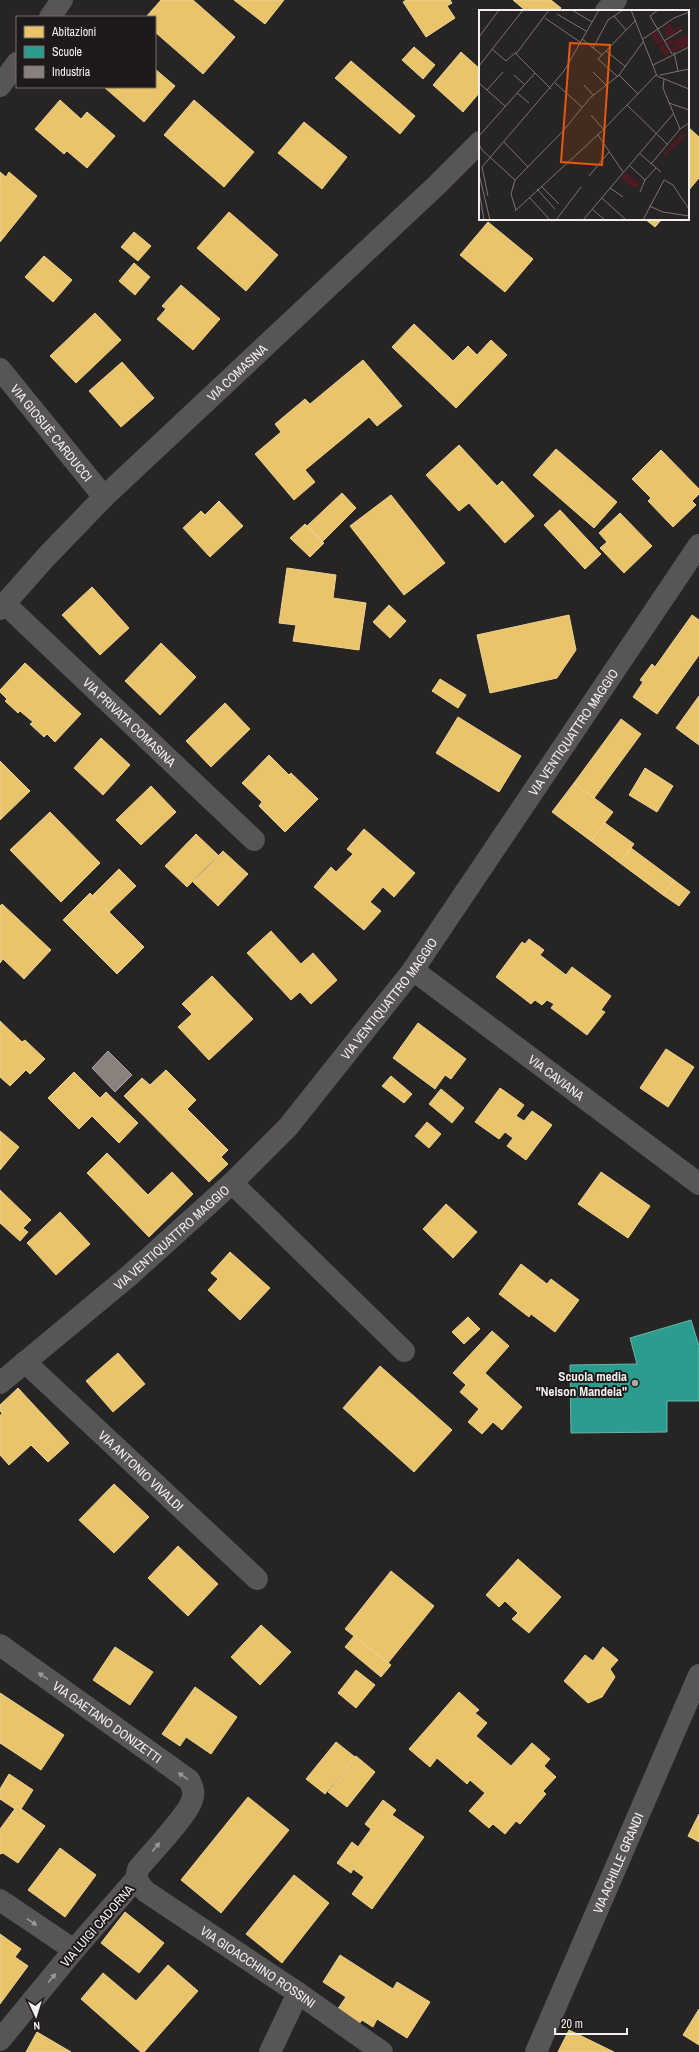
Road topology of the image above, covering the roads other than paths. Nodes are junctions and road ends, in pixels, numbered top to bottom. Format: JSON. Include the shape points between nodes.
{"nodes":[{"id":1,"x":62,"y":0,"type":"edge"},
{"id":2,"x":616,"y":0,"type":"edge"},
{"id":3,"x":607,"y":10,"type":"edge"},
{"id":4,"x":51,"y":16,"type":"edge"},
{"id":5,"x":16,"y":64,"type":"edge"},
{"id":6,"x":0,"y":86,"type":"edge"},
{"id":7,"x":479,"y":143,"type":"edge"},
{"id":8,"x":0,"y":369,"type":"edge"},
{"id":9,"x":104,"y":497,"type":"junction"},
{"id":10,"x":699,"y":545,"type":"edge"},
{"id":11,"x":2,"y":606,"type":"edge"},
{"id":12,"x":254,"y":840,"type":"dead end"},
{"id":13,"x":413,"y":970,"type":"junction"},
{"id":14,"x":232,"y":1183,"type":"junction"},
{"id":15,"x":699,"y":1184,"type":"edge"},
{"id":16,"x":404,"y":1351,"type":"dead end"},
{"id":17,"x":25,"y":1362,"type":"junction"},
{"id":18,"x":0,"y":1382,"type":"edge"},
{"id":19,"x":257,"y":1579,"type":"dead end"},
{"id":20,"x":0,"y":1645,"type":"edge"},
{"id":21,"x":699,"y":1675,"type":"edge"},
{"id":22,"x":188,"y":1809,"type":"joint"},
{"id":23,"x":136,"y":1880,"type":"junction"},
{"id":24,"x":0,"y":1900,"type":"edge"},
{"id":25,"x":74,"y":1950,"type":"junction"},
{"id":26,"x":298,"y":1993,"type":"junction"},
{"id":27,"x":0,"y":2040,"type":"edge"},
{"id":28,"x":270,"y":2052,"type":"edge"},
{"id":29,"x":382,"y":2052,"type":"edge"},
{"id":30,"x":536,"y":2052,"type":"edge"}],
"edges":[{"from":1,"to":4,"type":"street"},
{"from":2,"to":3,"type":"street"},
{"from":5,"to":6,"type":"street"},
{"from":7,"to":9,"type":"street","name":"VIA COMASINA"},
{"from":8,"to":9,"type":"street","name":"VIA GIOSUÈ CARDUCCI"},
{"from":9,"to":11,"type":"street","name":"VIA COMASINA","via":[[46,556]]},
{"from":10,"to":13,"type":"street","name":"VIA VENTIQUATTRO MAGGIO"},
{"from":11,"to":12,"type":"street","name":"VIA PRIVATA COMASINA"},
{"from":13,"to":14,"type":"street","name":"VIA VENTIQUATTRO MAGGIO","via":[[288,1127]]},
{"from":13,"to":15,"type":"street","name":"VIA CAVIANA"},
{"from":14,"to":16,"type":"street"},
{"from":14,"to":17,"type":"street","name":"VIA VENTIQUATTRO MAGGIO","via":[[130,1275]]},
{"from":17,"to":18,"type":"street","name":"VIA VENTIQUATTRO MAGGIO"},
{"from":17,"to":19,"type":"street","name":"VIA ANTONIO VIVALDI"},
{"from":22,"to":20,"type":"street","name":"VIA GAETANO DONIZETTI","one_way":true,"via":[[194,1794],[189,1780]]},
{"from":21,"to":30,"type":"street","name":"VIA ACHILLE GRANDI"},
{"from":23,"to":22,"type":"street","name":"VIA LUIGI CADORNA","one_way":true,"via":[[138,1869]]},
{"from":23,"to":25,"type":"street","name":"VIA LUIGI CADORNA"},
{"from":23,"to":26,"type":"street","name":"VIA GIOACCHINO ROSSINI","via":[[145,1890]]},
{"from":24,"to":25,"type":"street","one_way":true},
{"from":27,"to":25,"type":"street","name":"VIA LUIGI CADORNA","one_way":true},
{"from":26,"to":28,"type":"street"},
{"from":26,"to":29,"type":"street","name":"VIA GIOACCHINO ROSSINI"}]}
